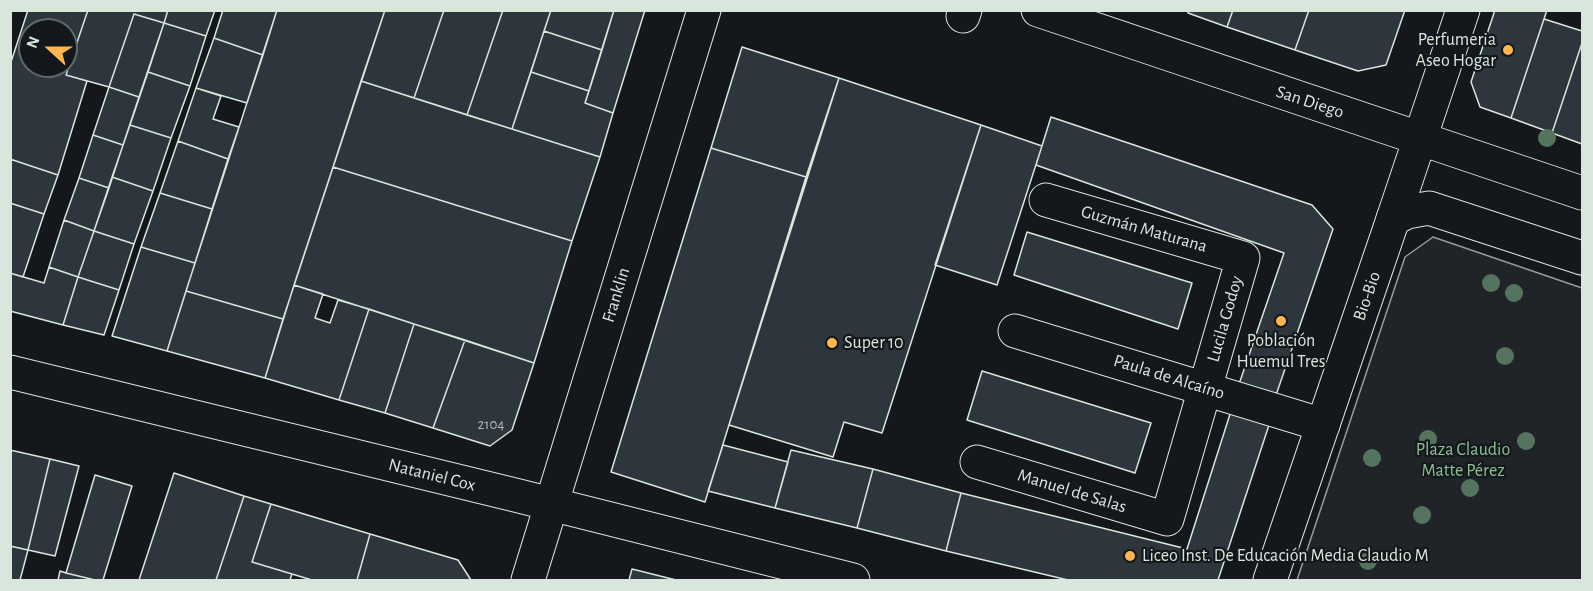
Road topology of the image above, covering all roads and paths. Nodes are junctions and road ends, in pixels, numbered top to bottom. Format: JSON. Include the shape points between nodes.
{"nodes":[{"id":1,"x":704,"y":10,"type":"edge"},
{"id":2,"x":1038,"y":10,"type":"edge"},
{"id":3,"x":1463,"y":10,"type":"edge"},
{"id":4,"x":1075,"y":16,"type":"edge"},
{"id":5,"x":1420,"y":138,"type":"junction"},
{"id":6,"x":1582,"y":193,"type":"edge"},
{"id":7,"x":1046,"y":200,"type":"dead end"},
{"id":8,"x":1393,"y":219,"type":"junction"},
{"id":9,"x":1243,"y":258,"type":"joint"},
{"id":10,"x":1582,"y":258,"type":"edge"},
{"id":11,"x":1015,"y":331,"type":"dead end"},
{"id":12,"x":10,"y":372,"type":"edge"},
{"id":13,"x":1205,"y":388,"type":"junction"},
{"id":14,"x":1323,"y":425,"type":"junction"},
{"id":15,"x":977,"y":462,"type":"dead end"},
{"id":16,"x":552,"y":505,"type":"junction"},
{"id":17,"x":1167,"y":519,"type":"joint"},
{"id":18,"x":528,"y":580,"type":"edge"},
{"id":19,"x":853,"y":580,"type":"edge"},
{"id":20,"x":1270,"y":580,"type":"edge"}],
"edges":[{"from":1,"to":16,"type":"main road","name":"Franklin"},
{"from":2,"to":4,"type":"main road","name":"San Diego"},
{"from":3,"to":5,"type":"main road","name":"Bio-Bio"},
{"from":4,"to":5,"type":"main road","name":"San Diego"},
{"from":5,"to":6,"type":"main road","name":"San Diego"},
{"from":5,"to":8,"type":"main road","name":"Bio-Bio"},
{"from":7,"to":9,"type":"main road","name":"Guzmán Maturana"},
{"from":8,"to":10,"type":"main road","via":[[1429,208]]},
{"from":8,"to":14,"type":"main road","name":"Bio-Bio"},
{"from":9,"to":13,"type":"main road","name":"Lucila Godoy"},
{"from":11,"to":13,"type":"main road","name":"Paula de Alcaíno"},
{"from":12,"to":16,"type":"main road","name":"Nataniel Cox"},
{"from":13,"to":14,"type":"main road","name":"Paula de Alcaíno"},
{"from":13,"to":17,"type":"main road","name":"Lucila Godoy"},
{"from":14,"to":20,"type":"main road","name":"Bio-Bio"},
{"from":15,"to":17,"type":"main road","name":"Manuel de Salas"},
{"from":16,"to":18,"type":"main road","name":"Franklin"},
{"from":16,"to":19,"type":"main road","name":"Nataniel Cox"}]}
